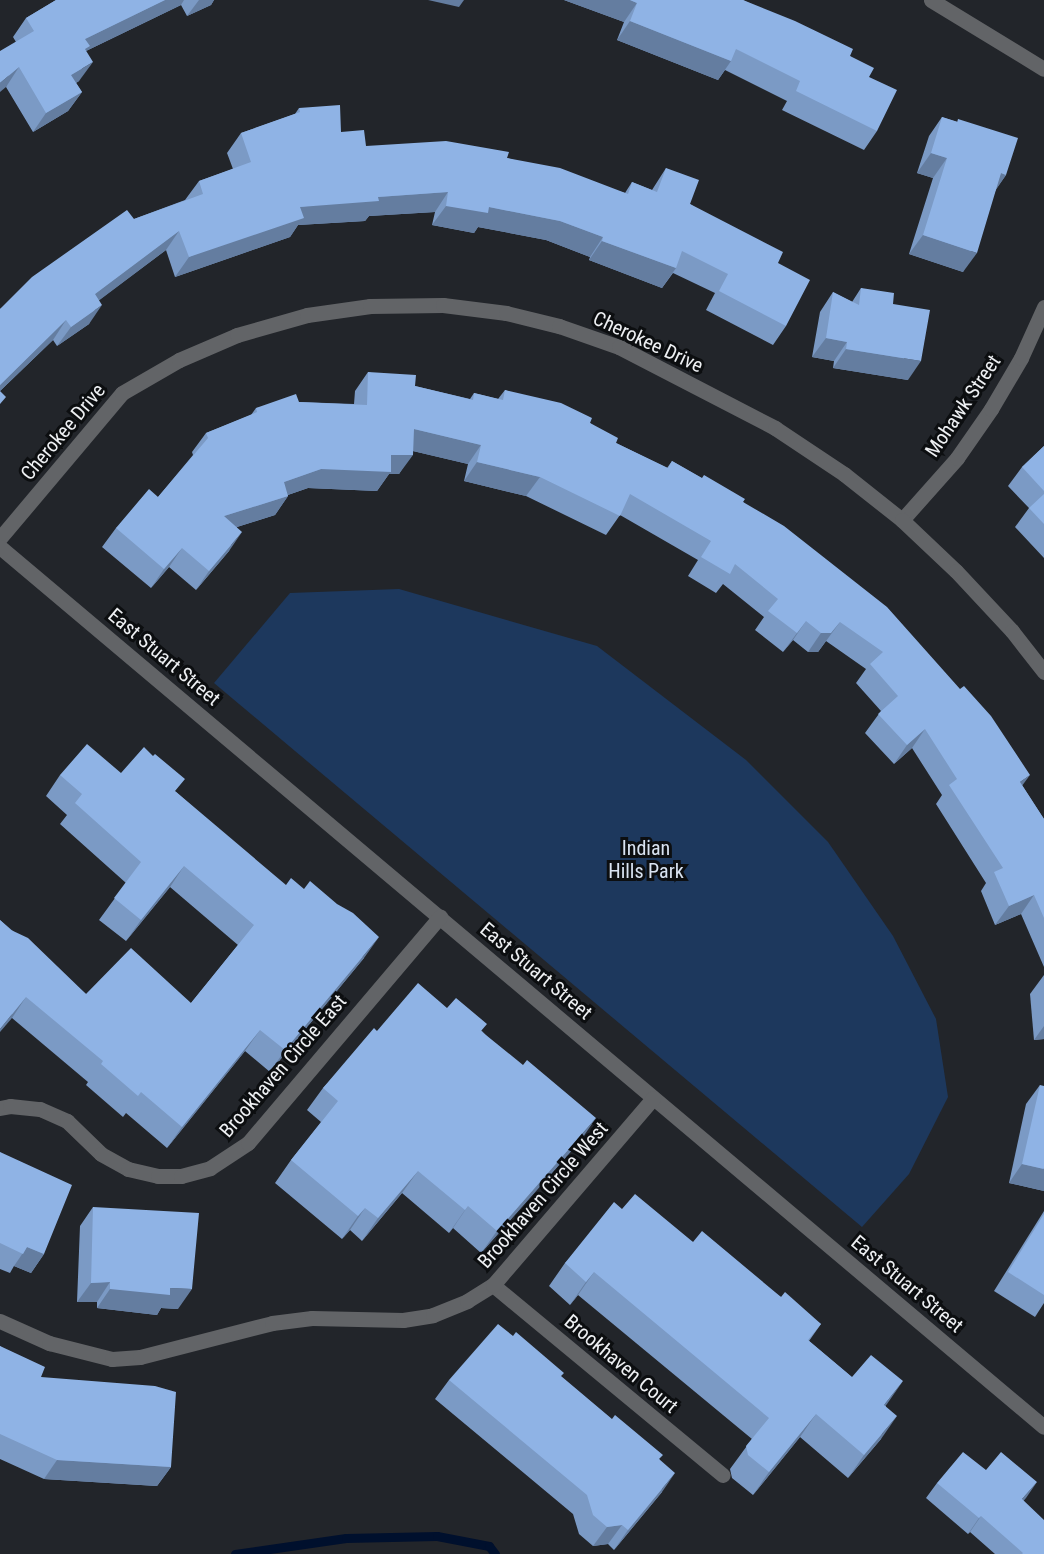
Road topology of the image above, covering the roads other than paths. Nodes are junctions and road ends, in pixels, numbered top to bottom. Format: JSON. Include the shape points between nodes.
{"nodes":[{"id":1,"x":931,"y":0,"type":"edge"},
{"id":2,"x":1044,"y":69,"type":"edge"},
{"id":3,"x":1044,"y":306,"type":"edge"},
{"id":4,"x":902,"y":520,"type":"junction"},
{"id":5,"x":0,"y":538,"type":"edge"},
{"id":6,"x":0,"y":547,"type":"edge"},
{"id":7,"x":1044,"y":672,"type":"edge"},
{"id":8,"x":440,"y":917,"type":"junction"},
{"id":9,"x":653,"y":1098,"type":"junction"},
{"id":10,"x":0,"y":1108,"type":"edge"},
{"id":11,"x":493,"y":1285,"type":"junction"},
{"id":12,"x":0,"y":1321,"type":"edge"},
{"id":13,"x":1044,"y":1426,"type":"edge"},
{"id":14,"x":723,"y":1475,"type":"dead end"}],
"edges":[{"from":1,"to":2,"type":"street"},
{"from":3,"to":4,"type":"street","name":"Mohawk Street","via":[[1021,358],[991,409],[957,458]]},
{"from":4,"to":5,"type":"street","name":"Cherokee Drive","via":[[844,474],[774,428],[619,347],[506,313],[443,305],[370,306],[307,315],[237,335],[179,360],[122,393]]},
{"from":4,"to":7,"type":"street","name":"Cherokee Drive","via":[[957,571]]},
{"from":6,"to":8,"type":"street","name":"East Stuart Street"},
{"from":8,"to":9,"type":"street","name":"East Stuart Street"},
{"from":8,"to":10,"type":"street","name":"Brookhaven Circle East","via":[[248,1143],[210,1168],[181,1176],[158,1176],[128,1169],[101,1154],[67,1121],[40,1109]]},
{"from":9,"to":11,"type":"street","name":"Brookhaven Circle West"},
{"from":9,"to":13,"type":"street","name":"East Stuart Street"},
{"from":11,"to":12,"type":"street","name":"Brookhaven Circle West","via":[[467,1302],[433,1315],[403,1320],[312,1318],[272,1323],[140,1357],[92,1356],[49,1343]]},
{"from":11,"to":14,"type":"street","name":"Brookhaven Court"}]}
